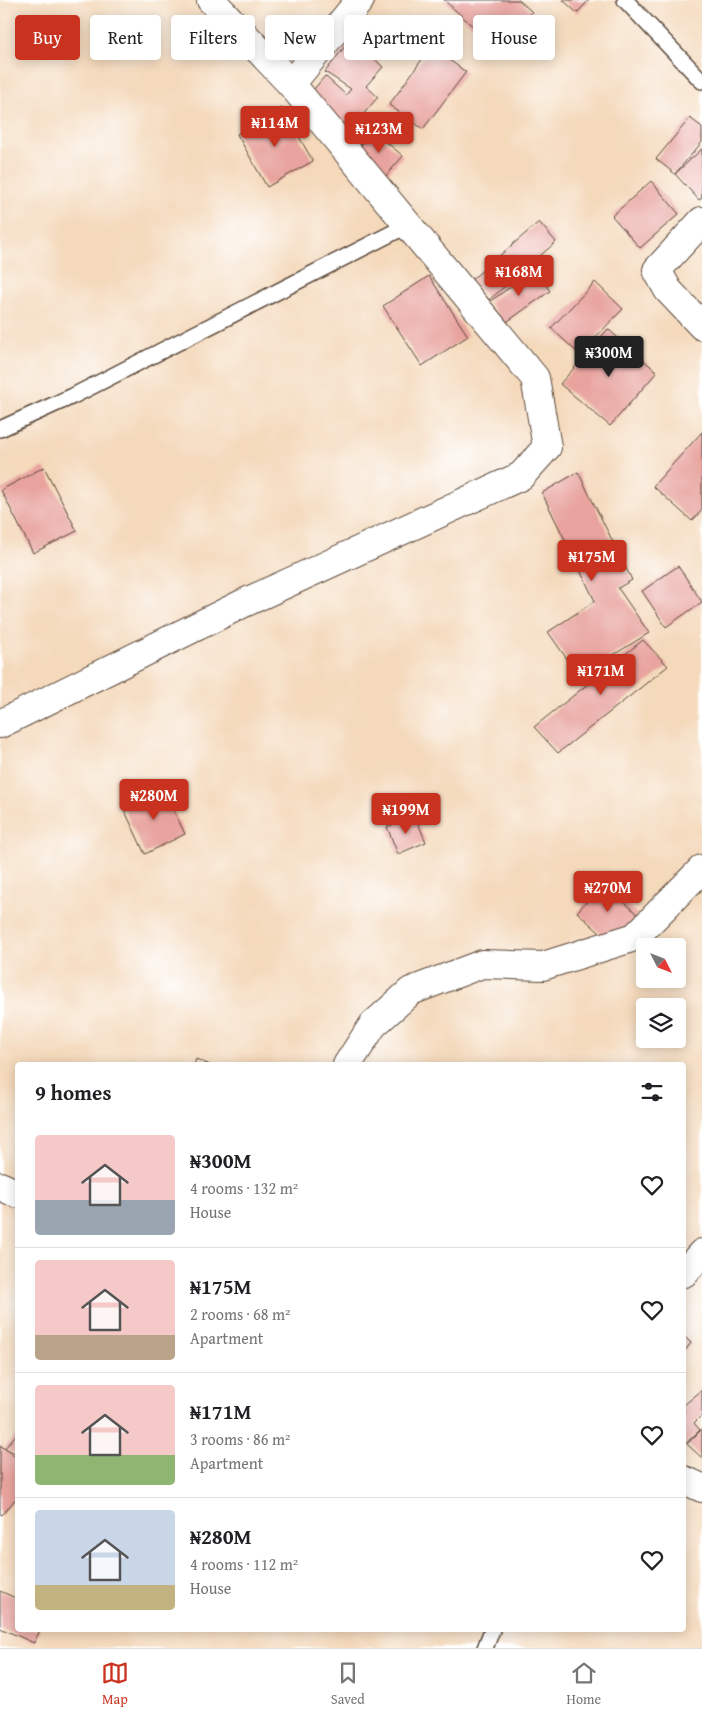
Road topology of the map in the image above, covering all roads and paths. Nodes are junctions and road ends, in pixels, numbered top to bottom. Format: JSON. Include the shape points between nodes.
{"nodes":[{"id":1,"x":211,"y":0,"type":"edge"},
{"id":2,"x":360,"y":0,"type":"edge"},
{"id":3,"x":625,"y":0,"type":"edge"},
{"id":4,"x":702,"y":81,"type":"edge"},
{"id":5,"x":291,"y":84,"type":"junction"},
{"id":6,"x":702,"y":222,"type":"edge"},
{"id":7,"x":408,"y":224,"type":"junction"},
{"id":8,"x":702,"y":326,"type":"edge"},
{"id":9,"x":0,"y":429,"type":"edge"},
{"id":10,"x":0,"y":724,"type":"edge"},
{"id":11,"x":702,"y":869,"type":"edge"},
{"id":12,"x":349,"y":1062,"type":"edge"},
{"id":13,"x":0,"y":1186,"type":"edge"},
{"id":14,"x":15,"y":1193,"type":"edge"},
{"id":15,"x":702,"y":1254,"type":"edge"},
{"id":16,"x":686,"y":1271,"type":"edge"},
{"id":17,"x":686,"y":1481,"type":"edge"},
{"id":18,"x":702,"y":1488,"type":"edge"},
{"id":19,"x":491,"y":1632,"type":"edge"},
{"id":20,"x":486,"y":1648,"type":"edge"}],
"edges":[{"from":1,"to":5,"type":"street"},
{"from":2,"to":5,"type":"street"},
{"from":3,"to":4,"type":"lane"},
{"from":5,"to":7,"type":"street"},
{"from":6,"to":8,"type":"street","via":[[657,270],[668,290]]},
{"from":7,"to":9,"type":"lane","via":[[74,396]]},
{"from":7,"to":10,"type":"street","via":[[535,378],[547,447],[521,476],[244,603]]},
{"from":11,"to":12,"type":"street","via":[[635,937],[543,966],[482,964],[411,991],[374,1025]]},
{"from":13,"to":14,"type":"street"},
{"from":15,"to":16,"type":"street"},
{"from":17,"to":18,"type":"street"},
{"from":19,"to":20,"type":"lane"}]}
